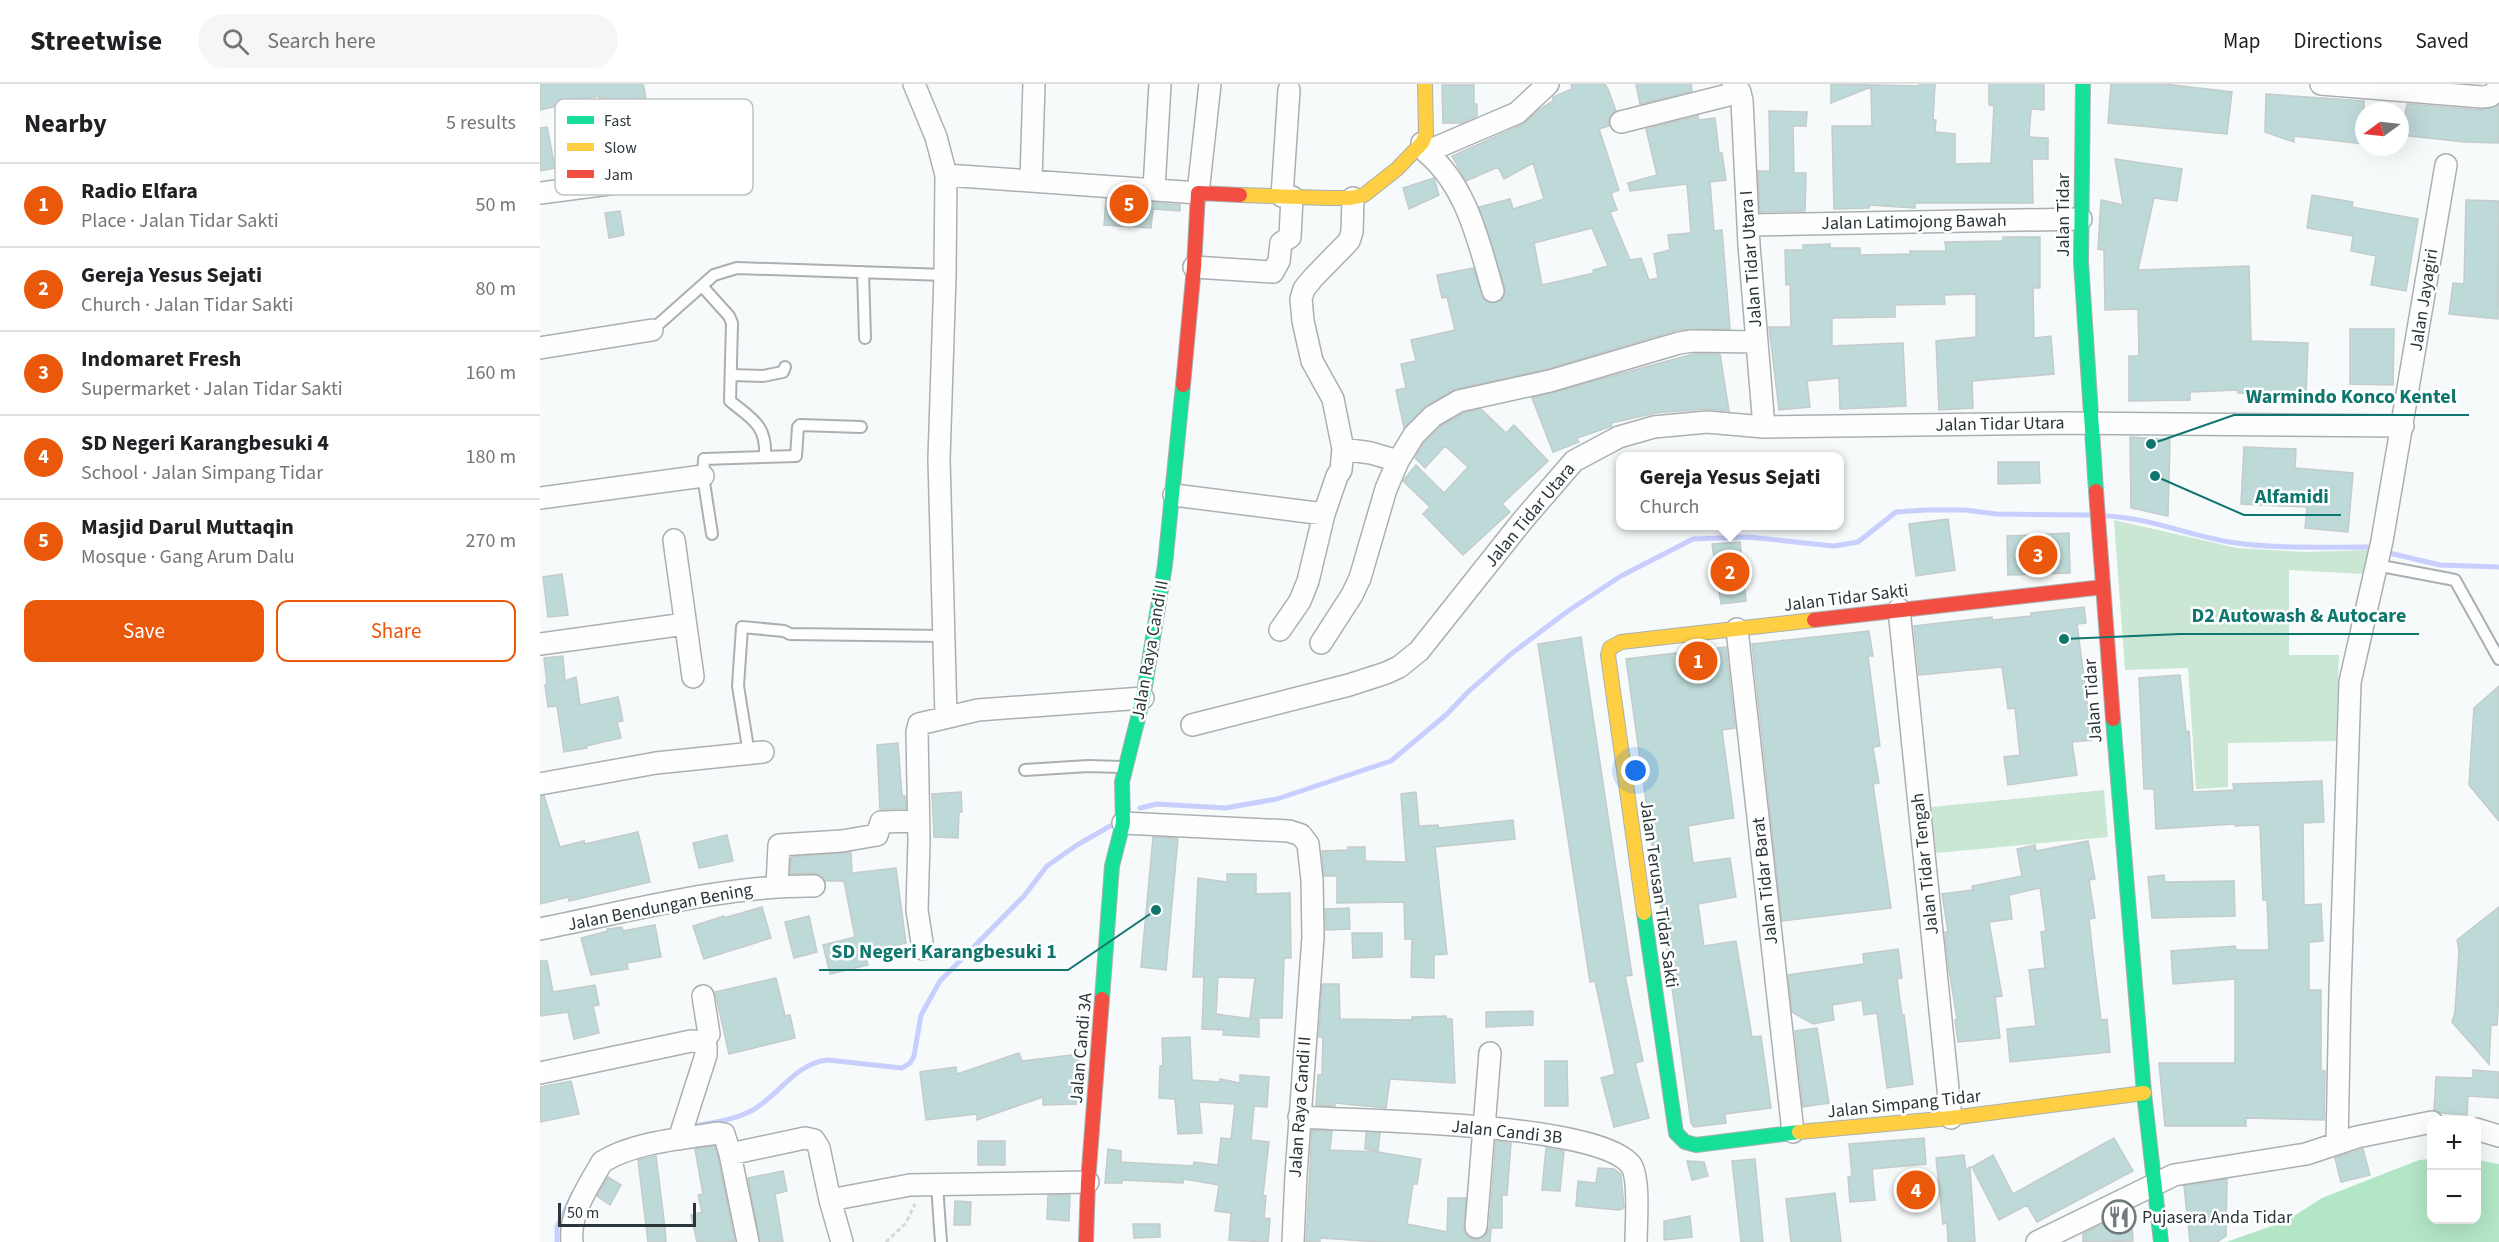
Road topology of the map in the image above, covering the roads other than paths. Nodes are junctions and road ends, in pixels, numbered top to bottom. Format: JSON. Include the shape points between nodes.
{"nodes":[{"id":1,"x":914,"y":84,"type":"edge"},
{"id":2,"x":1034,"y":84,"type":"edge"},
{"id":3,"x":1160,"y":84,"type":"edge"},
{"id":4,"x":1210,"y":84,"type":"edge"},
{"id":5,"x":1425,"y":84,"type":"edge"},
{"id":6,"x":1548,"y":84,"type":"edge"},
{"id":7,"x":2083,"y":84,"type":"edge"},
{"id":8,"x":2321,"y":84,"type":"edge"},
{"id":9,"x":1736,"y":88,"type":"edge"},
{"id":10,"x":1289,"y":90,"type":"dead end"},
{"id":11,"x":2490,"y":93,"type":"edge"},
{"id":12,"x":1621,"y":122,"type":"dead end"},
{"id":13,"x":1424,"y":147,"type":"junction"},
{"id":14,"x":2446,"y":165,"type":"dead end"},
{"id":15,"x":946,"y":175,"type":"junction"},
{"id":16,"x":1031,"y":180,"type":"junction"},
{"id":17,"x":1154,"y":189,"type":"junction"},
{"id":18,"x":555,"y":191,"type":"edge"},
{"id":19,"x":540,"y":193,"type":"edge"},
{"id":20,"x":1198,"y":193,"type":"junction"},
{"id":21,"x":1287,"y":197,"type":"junction"},
{"id":22,"x":1353,"y":198,"type":"junction"},
{"id":23,"x":2081,"y":219,"type":"junction"},
{"id":24,"x":1748,"y":225,"type":"junction"},
{"id":25,"x":1194,"y":267,"type":"junction"},
{"id":26,"x":863,"y":272,"type":"junction"},
{"id":27,"x":945,"y":275,"type":"junction"},
{"id":28,"x":702,"y":286,"type":"junction"},
{"id":29,"x":1492,"y":291,"type":"dead end"},
{"id":30,"x":652,"y":330,"type":"joint"},
{"id":31,"x":865,"y":338,"type":"dead end"},
{"id":32,"x":1757,"y":342,"type":"junction"},
{"id":33,"x":540,"y":348,"type":"edge"},
{"id":34,"x":785,"y":367,"type":"dead end"},
{"id":35,"x":730,"y":375,"type":"junction"},
{"id":36,"x":2092,"y":423,"type":"junction"},
{"id":37,"x":2403,"y":426,"type":"junction"},
{"id":38,"x":861,"y":427,"type":"dead end"},
{"id":39,"x":1764,"y":427,"type":"junction"},
{"id":40,"x":1343,"y":449,"type":"junction"},
{"id":41,"x":765,"y":457,"type":"junction"},
{"id":42,"x":1398,"y":461,"type":"junction"},
{"id":43,"x":703,"y":476,"type":"junction"},
{"id":44,"x":1174,"y":495,"type":"junction"},
{"id":45,"x":540,"y":498,"type":"edge"},
{"id":46,"x":1324,"y":514,"type":"junction"},
{"id":47,"x":712,"y":534,"type":"dead end"},
{"id":48,"x":674,"y":540,"type":"dead end"},
{"id":49,"x":2379,"y":554,"type":"junction"},
{"id":50,"x":2103,"y":587,"type":"junction"},
{"id":51,"x":1899,"y":609,"type":"junction"},
{"id":52,"x":685,"y":624,"type":"junction"},
{"id":53,"x":1737,"y":629,"type":"junction"},
{"id":54,"x":1280,"y":630,"type":"dead end"},
{"id":55,"x":943,"y":636,"type":"junction"},
{"id":56,"x":1321,"y":642,"type":"dead end"},
{"id":57,"x":540,"y":644,"type":"edge"},
{"id":58,"x":2499,"y":659,"type":"edge"},
{"id":59,"x":1609,"y":663,"type":"joint"},
{"id":60,"x":693,"y":676,"type":"dead end"},
{"id":61,"x":1143,"y":698,"type":"junction"},
{"id":62,"x":946,"y":716,"type":"junction"},
{"id":63,"x":1192,"y":725,"type":"dead end"},
{"id":64,"x":756,"y":753,"type":"joint"},
{"id":65,"x":1126,"y":767,"type":"junction"},
{"id":66,"x":1025,"y":770,"type":"dead end"},
{"id":67,"x":540,"y":784,"type":"edge"},
{"id":68,"x":918,"y":820,"type":"junction"},
{"id":69,"x":1123,"y":823,"type":"junction"},
{"id":70,"x":779,"y":886,"type":"junction"},
{"id":71,"x":814,"y":886,"type":"dead end"},
{"id":72,"x":540,"y":929,"type":"edge"},
{"id":73,"x":923,"y":949,"type":"dead end"},
{"id":74,"x":703,"y":996,"type":"dead end"},
{"id":75,"x":702,"y":1042,"type":"junction"},
{"id":76,"x":1490,"y":1053,"type":"dead end"},
{"id":77,"x":540,"y":1073,"type":"edge"},
{"id":78,"x":2144,"y":1093,"type":"junction"},
{"id":79,"x":1299,"y":1117,"type":"junction"},
{"id":80,"x":1951,"y":1118,"type":"junction"},
{"id":81,"x":2427,"y":1123,"type":"edge"},
{"id":82,"x":1485,"y":1127,"type":"junction"},
{"id":83,"x":1674,"y":1129,"type":"joint"},
{"id":84,"x":682,"y":1130,"type":"junction"},
{"id":85,"x":2481,"y":1131,"type":"edge"},
{"id":86,"x":1793,"y":1132,"type":"junction"},
{"id":87,"x":2499,"y":1136,"type":"edge"},
{"id":88,"x":2337,"y":1144,"type":"junction"},
{"id":89,"x":730,"y":1154,"type":"junction"},
{"id":90,"x":1088,"y":1182,"type":"junction"},
{"id":91,"x":2155,"y":1183,"type":"junction"},
{"id":92,"x":937,"y":1193,"type":"junction"},
{"id":93,"x":830,"y":1200,"type":"junction"},
{"id":94,"x":1476,"y":1227,"type":"dead end"},
{"id":95,"x":572,"y":1242,"type":"edge"},
{"id":96,"x":748,"y":1242,"type":"edge"},
{"id":97,"x":842,"y":1242,"type":"edge"},
{"id":98,"x":941,"y":1242,"type":"edge"},
{"id":99,"x":1086,"y":1242,"type":"edge"},
{"id":100,"x":1293,"y":1242,"type":"edge"},
{"id":101,"x":1636,"y":1242,"type":"edge"},
{"id":102,"x":2037,"y":1242,"type":"edge"},
{"id":103,"x":2161,"y":1242,"type":"edge"}],
"edges":[{"from":1,"to":15,"type":"street","via":[[936,137]]},
{"from":2,"to":16,"type":"street"},
{"from":3,"to":17,"type":"street"},
{"from":4,"to":20,"type":"street"},
{"from":5,"to":13,"type":"street"},
{"from":6,"to":13,"type":"street","via":[[1517,113]]},
{"from":7,"to":23,"type":"street","name":"Jalan Tidar"},
{"from":8,"to":11,"type":"street"},
{"from":9,"to":12,"type":"street"},
{"from":9,"to":24,"type":"street","name":"Jalan Tidar Utara I","via":[[1742,101]]},
{"from":10,"to":21,"type":"street"},
{"from":13,"to":22,"type":"street","via":[[1378,185]]},
{"from":13,"to":29,"type":"street","via":[[1441,164],[1466,207]]},
{"from":14,"to":37,"type":"street","name":"Jalan Jayagiri"},
{"from":15,"to":16,"type":"street"},
{"from":15,"to":27,"type":"street"},
{"from":16,"to":17,"type":"street"},
{"from":17,"to":20,"type":"street"},
{"from":18,"to":19,"type":"street"},
{"from":20,"to":21,"type":"street"},
{"from":20,"to":25,"type":"street","name":"Jalan Raya Candi II"},
{"from":21,"to":22,"type":"street"},
{"from":21,"to":25,"type":"street","via":[[1290,237],[1281,243],[1279,261],[1272,272]]},
{"from":22,"to":40,"type":"street","via":[[1349,241],[1304,289],[1302,299],[1312,361],[1333,399]]},
{"from":23,"to":24,"type":"street","name":"Jalan Latimojong Bawah"},
{"from":23,"to":36,"type":"street","name":"Jalan Tidar"},
{"from":24,"to":32,"type":"street","name":"Jalan Tidar Utara I"},
{"from":25,"to":44,"type":"street","name":"Jalan Raya Candi II"},
{"from":26,"to":27,"type":"lane"},
{"from":26,"to":28,"type":"lane","via":[[737,268],[714,275]]},
{"from":26,"to":31,"type":"lane"},
{"from":27,"to":55,"type":"street","via":[[939,459]]},
{"from":28,"to":30,"type":"lane"},
{"from":28,"to":35,"type":"lane","via":[[732,323]]},
{"from":30,"to":33,"type":"street"},
{"from":32,"to":39,"type":"street","name":"Jalan Tidar Utara I"},
{"from":32,"to":42,"type":"street","via":[[1685,342],[1550,381],[1460,401],[1420,428]]},
{"from":34,"to":35,"type":"lane","via":[[783,372],[763,376]]},
{"from":35,"to":41,"type":"lane","via":[[730,400],[760,426],[766,443]]},
{"from":36,"to":37,"type":"street","name":"Jalan Tidar Utara"},
{"from":36,"to":39,"type":"street","name":"Jalan Tidar Utara"},
{"from":36,"to":50,"type":"street","name":"Jalan Tidar"},
{"from":37,"to":49,"type":"street","name":"Jalan Jayagiri"},
{"from":38,"to":41,"type":"lane","via":[[800,425],[797,455]]},
{"from":39,"to":63,"type":"street","name":"Jalan Tidar Utara","via":[[1707,422],[1674,424],[1639,430],[1586,453],[1558,477],[1419,651],[1399,667],[1349,685]]},
{"from":40,"to":42,"type":"street"},
{"from":40,"to":46,"type":"street","via":[[1344,462]]},
{"from":41,"to":43,"type":"lane","via":[[704,459]]},
{"from":42,"to":56,"type":"street","via":[[1360,578]]},
{"from":43,"to":45,"type":"street"},
{"from":43,"to":47,"type":"lane"},
{"from":44,"to":46,"type":"street"},
{"from":44,"to":61,"type":"street","name":"Jalan Raya Candi II"},
{"from":46,"to":54,"type":"street","via":[[1308,581]]},
{"from":48,"to":52,"type":"street"},
{"from":49,"to":58,"type":"lane","via":[[2455,580]]},
{"from":49,"to":88,"type":"street","name":"Jalan Jayagiri","via":[[2349,696]]},
{"from":50,"to":51,"type":"street","name":"Jalan Tidar Sakti"},
{"from":50,"to":78,"type":"street","name":"Jalan Tidar"},
{"from":51,"to":53,"type":"street","name":"Jalan Tidar Sakti"},
{"from":51,"to":80,"type":"street","name":"Jalan Tidar Tengah"},
{"from":52,"to":57,"type":"street"},
{"from":52,"to":60,"type":"street"},
{"from":53,"to":59,"type":"street","name":"Jalan Tidar Sakti","via":[[1621,642],[1610,648]]},
{"from":53,"to":86,"type":"street","name":"Jalan Tidar Barat"},
{"from":55,"to":62,"type":"street"},
{"from":55,"to":64,"type":"lane","via":[[790,634],[742,627],[738,686]]},
{"from":59,"to":83,"type":"street","name":"Jalan Terusan Tidar Sakti"},
{"from":61,"to":62,"type":"street","via":[[978,710]]},
{"from":61,"to":65,"type":"street","name":"Jalan Raya Candi II"},
{"from":62,"to":68,"type":"street","via":[[922,722],[918,727]]},
{"from":64,"to":67,"type":"street","via":[[656,763]]},
{"from":65,"to":66,"type":"lane"},
{"from":65,"to":69,"type":"street","name":"Jalan Raya Candi II","via":[[1122,782]]},
{"from":68,"to":70,"type":"street","via":[[881,822],[877,835],[857,839],[779,845]]},
{"from":68,"to":73,"type":"street","via":[[917,910]]},
{"from":69,"to":79,"type":"street","name":"Jalan Raya Candi II","via":[[1289,831],[1308,844],[1313,938]]},
{"from":69,"to":90,"type":"street","name":"Jalan Candi 3A","via":[[1112,866]]},
{"from":70,"to":71,"type":"street","name":"Jalan Bendungan Bening"},
{"from":70,"to":72,"type":"street","name":"Jalan Bendungan Bening"},
{"from":74,"to":75,"type":"street","via":[[709,1034]]},
{"from":75,"to":77,"type":"street"},
{"from":75,"to":84,"type":"street","via":[[706,1055]]},
{"from":76,"to":82,"type":"street"},
{"from":78,"to":80,"type":"street","name":"Jalan Simpang Tidar"},
{"from":78,"to":91,"type":"street","name":"Jalan Tidar"},
{"from":79,"to":82,"type":"street","name":"Jalan Candi 3B"},
{"from":79,"to":100,"type":"street","name":"Jalan Raya Candi II"},
{"from":80,"to":86,"type":"street","name":"Jalan Simpang Tidar"},
{"from":81,"to":88,"type":"street"},
{"from":82,"to":94,"type":"street"},
{"from":82,"to":101,"type":"street","name":"Jalan Candi 3B","via":[[1560,1136],[1627,1162],[1634,1174]]},
{"from":83,"to":86,"type":"street","name":"Jalan Simpang Tidar","via":[[1682,1141],[1693,1146]]},
{"from":84,"to":89,"type":"street","via":[[724,1134]]},
{"from":84,"to":95,"type":"street","via":[[602,1162],[571,1225]]},
{"from":85,"to":87,"type":"street"},
{"from":88,"to":91,"type":"street","via":[[2306,1154],[2174,1175]]},
{"from":89,"to":93,"type":"street","via":[[810,1138],[819,1149]]},
{"from":89,"to":96,"type":"street"},
{"from":90,"to":92,"type":"street"},
{"from":90,"to":99,"type":"street","name":"Jalan Candi 3A"},
{"from":91,"to":102,"type":"street"},
{"from":91,"to":103,"type":"street","name":"Jalan Tidar"},
{"from":92,"to":93,"type":"street","via":[[910,1185]]},
{"from":92,"to":98,"type":"lane"},
{"from":93,"to":97,"type":"street"}]}
